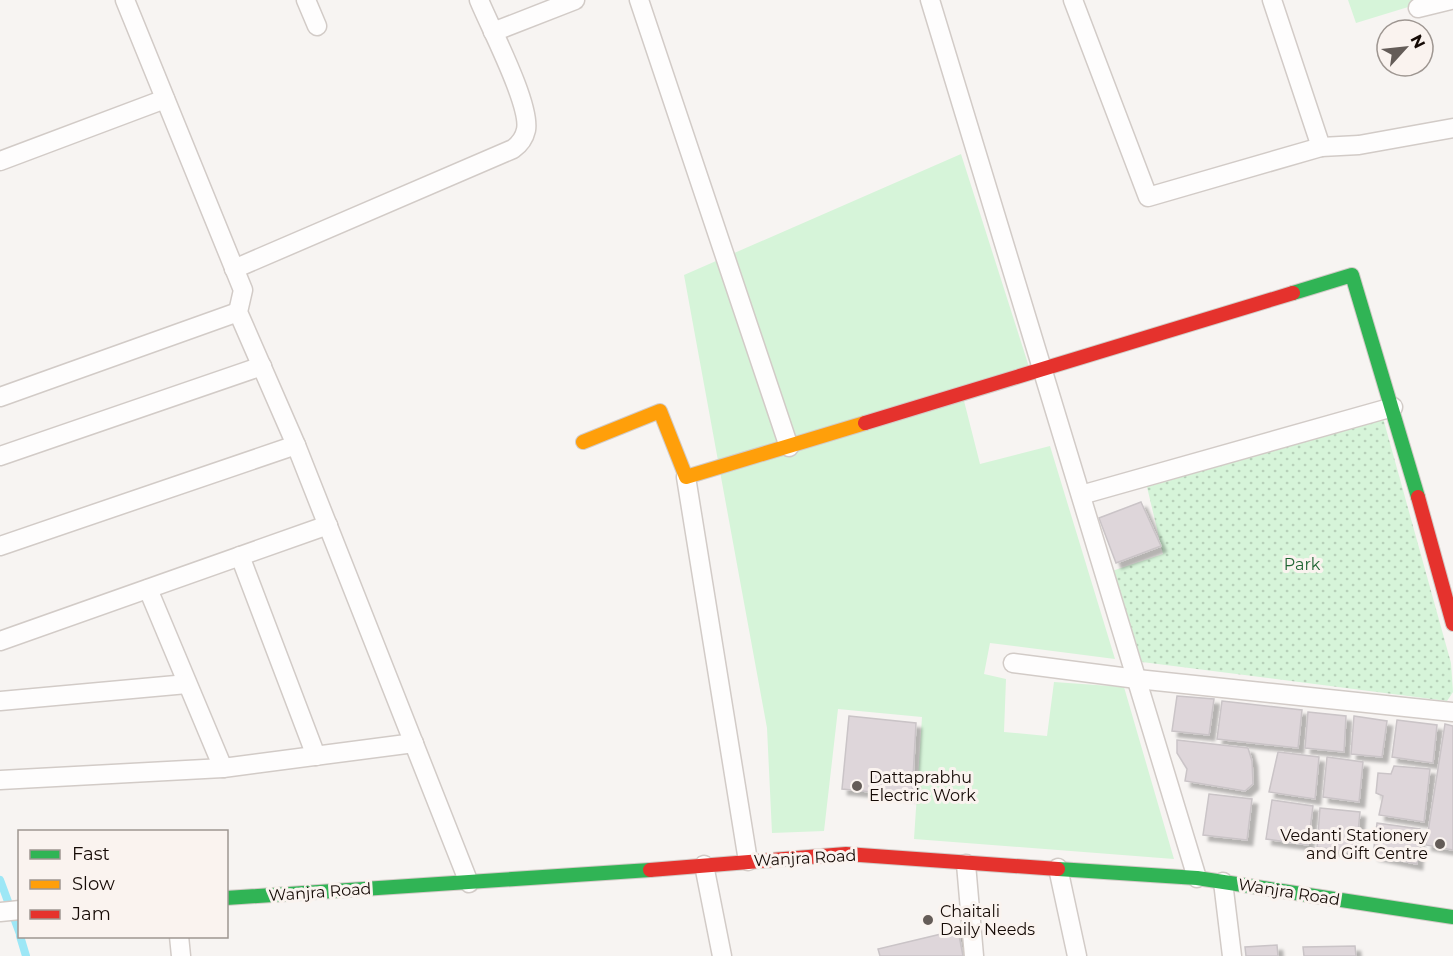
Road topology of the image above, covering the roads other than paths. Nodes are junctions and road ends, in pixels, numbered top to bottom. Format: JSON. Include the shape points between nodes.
{"nodes":[{"id":1,"x":125,"y":0,"type":"edge"},
{"id":2,"x":306,"y":0,"type":"edge"},
{"id":3,"x":479,"y":0,"type":"edge"},
{"id":4,"x":575,"y":0,"type":"edge"},
{"id":5,"x":639,"y":0,"type":"edge"},
{"id":6,"x":930,"y":0,"type":"edge"},
{"id":7,"x":1073,"y":0,"type":"edge"},
{"id":8,"x":1272,"y":0,"type":"edge"},
{"id":9,"x":1451,"y":0,"type":"edge"},
{"id":10,"x":1418,"y":9,"type":"dead end"},
{"id":11,"x":317,"y":26,"type":"dead end"},
{"id":12,"x":493,"y":32,"type":"junction"},
{"id":13,"x":165,"y":99,"type":"junction"},
{"id":14,"x":1453,"y":128,"type":"edge"},
{"id":15,"x":1321,"y":147,"type":"junction"},
{"id":16,"x":0,"y":161,"type":"edge"},
{"id":17,"x":234,"y":269,"type":"junction"},
{"id":18,"x":238,"y":312,"type":"junction"},
{"id":19,"x":262,"y":366,"type":"junction"},
{"id":20,"x":1043,"y":371,"type":"junction"},
{"id":21,"x":0,"y":398,"type":"edge"},
{"id":22,"x":1393,"y":406,"type":"junction"},
{"id":23,"x":583,"y":442,"type":"dead end"},
{"id":24,"x":296,"y":445,"type":"junction"},
{"id":25,"x":789,"y":447,"type":"junction"},
{"id":26,"x":0,"y":456,"type":"edge"},
{"id":27,"x":686,"y":477,"type":"junction"},
{"id":28,"x":1081,"y":495,"type":"junction"},
{"id":29,"x":328,"y":525,"type":"junction"},
{"id":30,"x":0,"y":546,"type":"edge"},
{"id":31,"x":240,"y":556,"type":"junction"},
{"id":32,"x":148,"y":589,"type":"junction"},
{"id":33,"x":1453,"y":624,"type":"edge"},
{"id":34,"x":0,"y":641,"type":"edge"},
{"id":35,"x":1013,"y":663,"type":"dead end"},
{"id":36,"x":1137,"y":679,"type":"junction"},
{"id":37,"x":187,"y":684,"type":"junction"},
{"id":38,"x":0,"y":701,"type":"edge"},
{"id":39,"x":1453,"y":712,"type":"edge"},
{"id":40,"x":414,"y":743,"type":"junction"},
{"id":41,"x":316,"y":756,"type":"junction"},
{"id":42,"x":223,"y":768,"type":"junction"},
{"id":43,"x":0,"y":780,"type":"edge"},
{"id":44,"x":748,"y":861,"type":"junction"},
{"id":45,"x":966,"y":864,"type":"junction"},
{"id":46,"x":704,"y":865,"type":"junction"},
{"id":47,"x":1058,"y":868,"type":"junction"},
{"id":48,"x":1197,"y":878,"type":"junction"},
{"id":49,"x":469,"y":882,"type":"junction"},
{"id":50,"x":1223,"y":882,"type":"junction"},
{"id":51,"x":228,"y":898,"type":"edge"},
{"id":52,"x":18,"y":910,"type":"edge"},
{"id":53,"x":0,"y":912,"type":"edge"},
{"id":54,"x":1453,"y":917,"type":"edge"},
{"id":55,"x":179,"y":938,"type":"edge"},
{"id":56,"x":181,"y":956,"type":"edge"},
{"id":57,"x":722,"y":956,"type":"edge"},
{"id":58,"x":974,"y":956,"type":"edge"},
{"id":59,"x":1077,"y":956,"type":"edge"},
{"id":60,"x":1232,"y":956,"type":"edge"}],
"edges":[{"from":1,"to":13,"type":"street"},
{"from":2,"to":11,"type":"street"},
{"from":3,"to":12,"type":"street"},
{"from":4,"to":12,"type":"street"},
{"from":5,"to":25,"type":"street"},
{"from":6,"to":20,"type":"street"},
{"from":7,"to":15,"type":"street","via":[[1149,197]]},
{"from":8,"to":15,"type":"street"},
{"from":9,"to":10,"type":"street"},
{"from":12,"to":17,"type":"street","via":[[523,103],[526,130],[522,142]]},
{"from":13,"to":16,"type":"street"},
{"from":13,"to":17,"type":"street"},
{"from":14,"to":15,"type":"street","via":[[1359,145]]},
{"from":17,"to":18,"type":"street","via":[[243,290]]},
{"from":18,"to":19,"type":"street"},
{"from":18,"to":21,"type":"street"},
{"from":19,"to":24,"type":"street"},
{"from":19,"to":26,"type":"street"},
{"from":20,"to":22,"type":"street","via":[[1352,275]]},
{"from":20,"to":25,"type":"street"},
{"from":20,"to":28,"type":"street"},
{"from":22,"to":28,"type":"street"},
{"from":22,"to":33,"type":"street"},
{"from":23,"to":27,"type":"street","via":[[660,411]]},
{"from":24,"to":29,"type":"street"},
{"from":24,"to":30,"type":"street"},
{"from":25,"to":27,"type":"street"},
{"from":27,"to":44,"type":"street"},
{"from":28,"to":36,"type":"street"},
{"from":29,"to":31,"type":"street"},
{"from":29,"to":40,"type":"street"},
{"from":31,"to":32,"type":"street"},
{"from":31,"to":41,"type":"street"},
{"from":32,"to":34,"type":"street"},
{"from":32,"to":37,"type":"street"},
{"from":35,"to":36,"type":"street"},
{"from":36,"to":39,"type":"street"},
{"from":36,"to":48,"type":"street"},
{"from":37,"to":38,"type":"street"},
{"from":37,"to":42,"type":"street"},
{"from":40,"to":41,"type":"street"},
{"from":40,"to":49,"type":"street"},
{"from":41,"to":42,"type":"street"},
{"from":42,"to":43,"type":"street"},
{"from":44,"to":45,"type":"street","name":"Wanjra Road","via":[[846,854]]},
{"from":44,"to":46,"type":"street","name":"Wanjra Road"},
{"from":45,"to":47,"type":"street","name":"Wanjra Road"},
{"from":45,"to":58,"type":"street"},
{"from":46,"to":49,"type":"street","name":"Wanjra Road"},
{"from":46,"to":57,"type":"street"},
{"from":47,"to":48,"type":"street","name":"Wanjra Road"},
{"from":47,"to":59,"type":"street"},
{"from":48,"to":50,"type":"street","name":"Wanjra Road"},
{"from":49,"to":51,"type":"street","name":"Wanjra Road"},
{"from":50,"to":54,"type":"street","name":"Wanjra Road"},
{"from":50,"to":60,"type":"street"},
{"from":52,"to":53,"type":"street"},
{"from":55,"to":56,"type":"street"}]}
